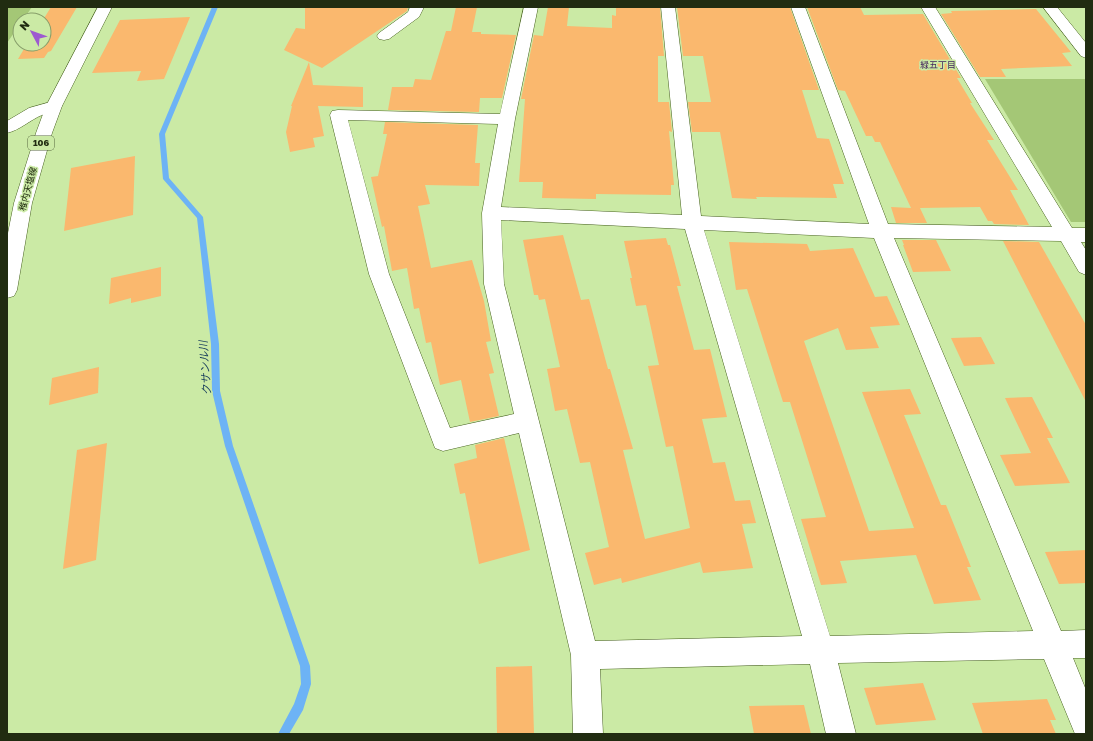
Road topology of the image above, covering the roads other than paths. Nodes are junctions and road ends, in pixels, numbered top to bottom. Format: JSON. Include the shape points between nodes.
{"nodes":[{"id":1,"x":105,"y":7,"type":"edge"},
{"id":2,"x":417,"y":7,"type":"edge"},
{"id":3,"x":531,"y":7,"type":"edge"},
{"id":4,"x":668,"y":7,"type":"edge"},
{"id":5,"x":798,"y":7,"type":"edge"},
{"id":6,"x":928,"y":7,"type":"edge"},
{"id":7,"x":1050,"y":7,"type":"edge"},
{"id":8,"x":384,"y":36,"type":"dead end"},
{"id":9,"x":1086,"y":53,"type":"edge"},
{"id":10,"x":54,"y":106,"type":"junction"},
{"id":11,"x":507,"y":119,"type":"junction"},
{"id":12,"x":7,"y":128,"type":"edge"},
{"id":13,"x":491,"y":213,"type":"junction"},
{"id":14,"x":692,"y":222,"type":"junction"},
{"id":15,"x":881,"y":231,"type":"junction"},
{"id":16,"x":1067,"y":235,"type":"junction"},
{"id":17,"x":1086,"y":235,"type":"edge"},
{"id":18,"x":1086,"y":266,"type":"edge"},
{"id":19,"x":7,"y":290,"type":"edge"},
{"id":20,"x":528,"y":421,"type":"junction"},
{"id":21,"x":1086,"y":644,"type":"edge"},
{"id":22,"x":1053,"y":645,"type":"junction"},
{"id":23,"x":820,"y":649,"type":"junction"},
{"id":24,"x":585,"y":655,"type":"junction"},
{"id":25,"x":1086,"y":725,"type":"edge"},
{"id":26,"x":588,"y":734,"type":"edge"},
{"id":27,"x":841,"y":734,"type":"edge"}],
"edges":[{"from":1,"to":10,"type":"street","name":"稚内天塩線","number":"106"},
{"from":2,"to":8,"type":"street","via":[[414,14]]},
{"from":3,"to":11,"type":"street"},
{"from":4,"to":14,"type":"street"},
{"from":5,"to":15,"type":"street"},
{"from":6,"to":16,"type":"street"},
{"from":7,"to":9,"type":"street"},
{"from":10,"to":12,"type":"street","via":[[35,112]]},
{"from":10,"to":19,"type":"street","name":"稚内天塩線","number":"106","via":[[23,203]]},
{"from":11,"to":13,"type":"street"},
{"from":11,"to":20,"type":"street","via":[[338,115],[379,274],[443,440]]},
{"from":13,"to":14,"type":"street"},
{"from":13,"to":20,"type":"street","via":[[494,284]]},
{"from":14,"to":15,"type":"street"},
{"from":14,"to":23,"type":"street"},
{"from":15,"to":16,"type":"street"},
{"from":15,"to":22,"type":"street"},
{"from":16,"to":17,"type":"street"},
{"from":16,"to":18,"type":"street"},
{"from":20,"to":24,"type":"street"},
{"from":21,"to":22,"type":"street"},
{"from":22,"to":23,"type":"street"},
{"from":22,"to":25,"type":"street"},
{"from":23,"to":24,"type":"street"},
{"from":23,"to":27,"type":"street"},
{"from":24,"to":26,"type":"street"}]}
